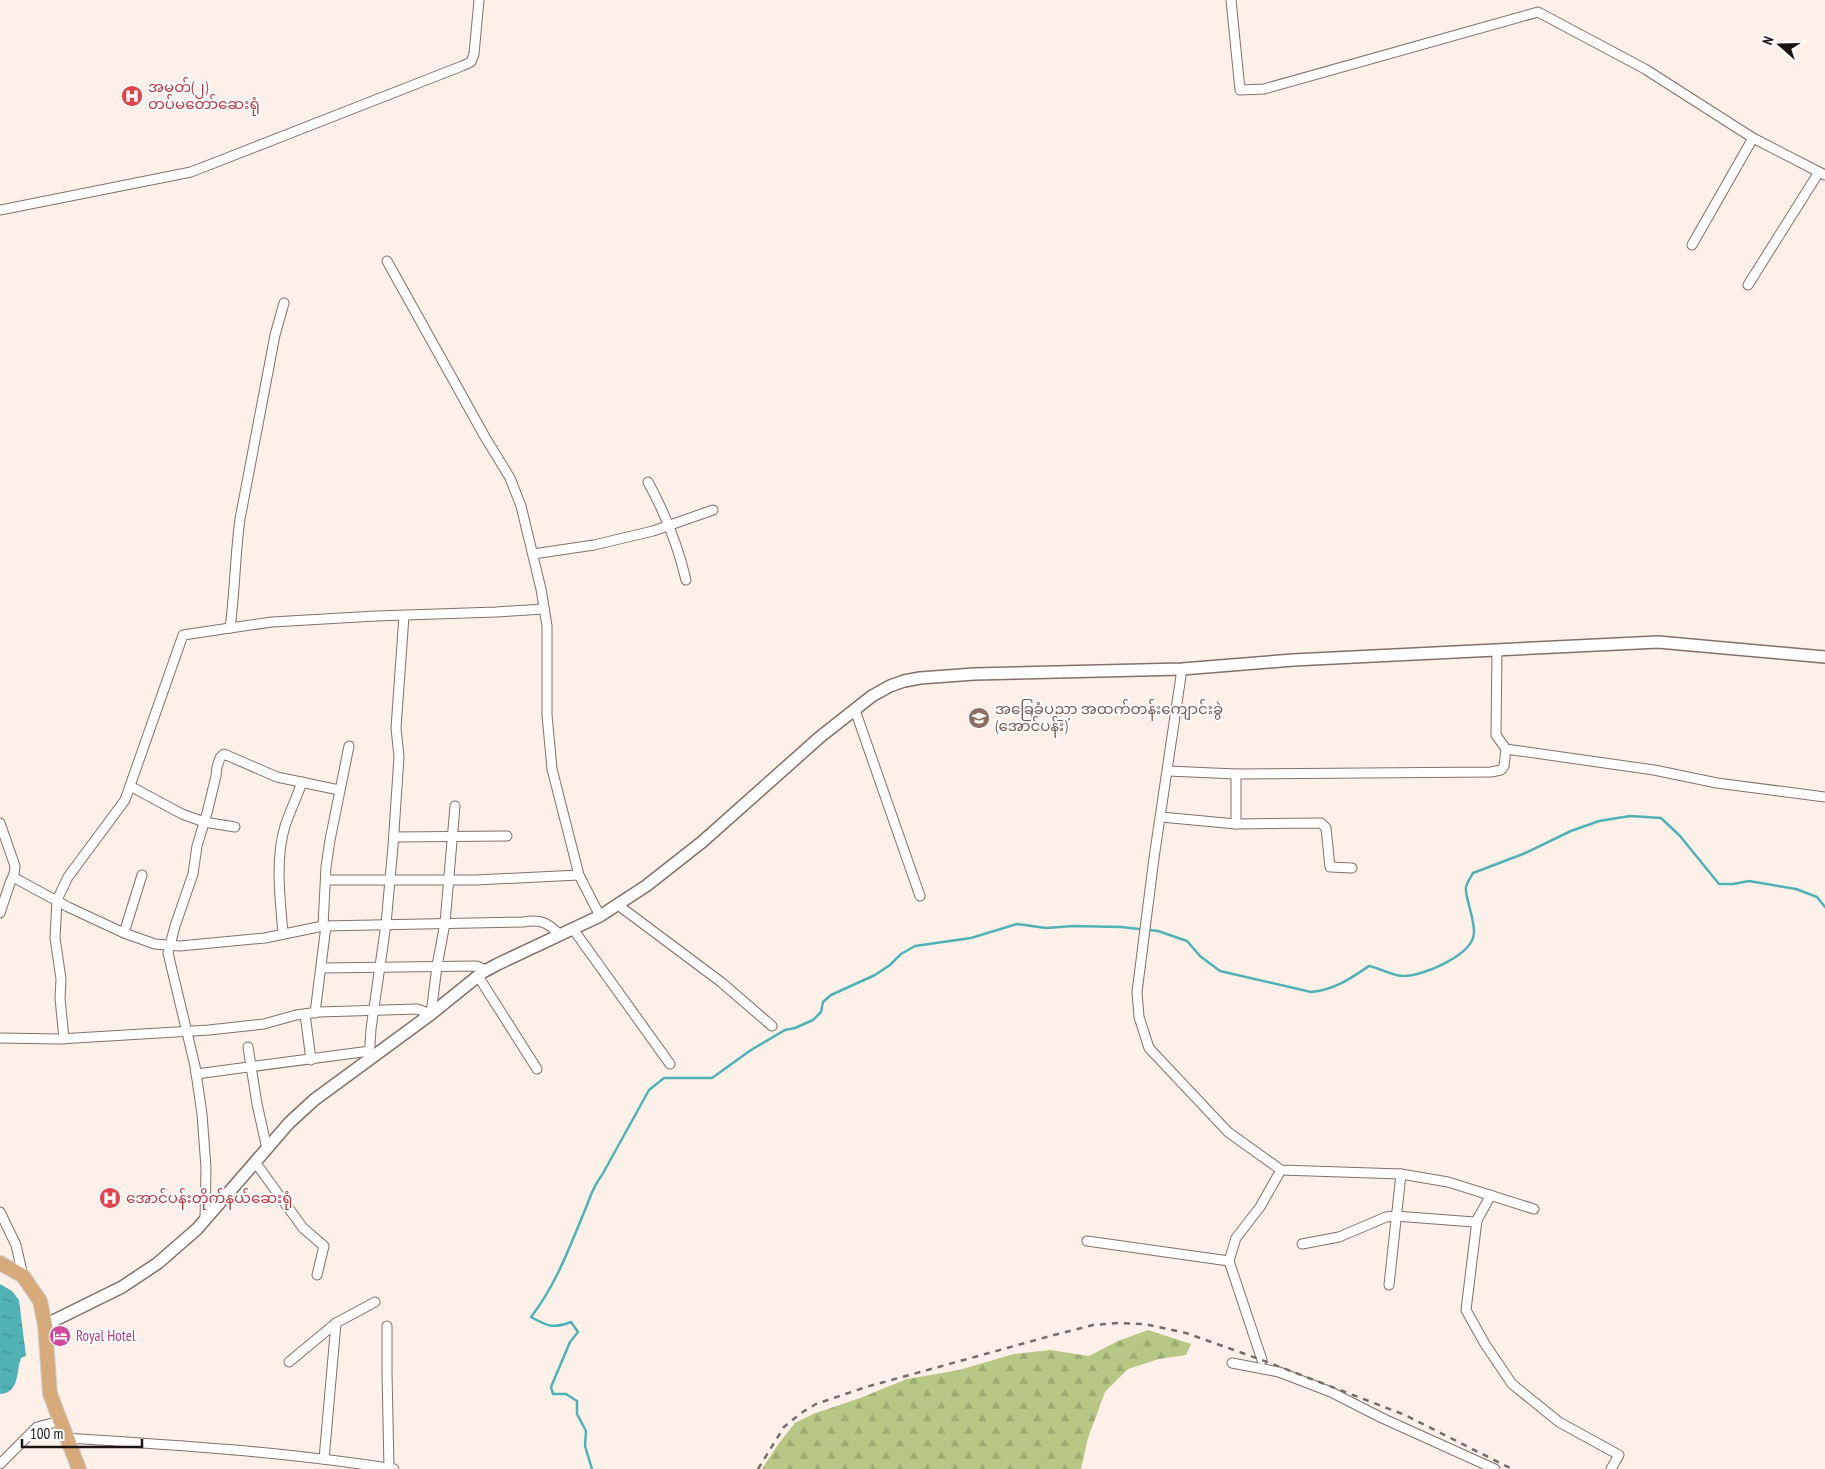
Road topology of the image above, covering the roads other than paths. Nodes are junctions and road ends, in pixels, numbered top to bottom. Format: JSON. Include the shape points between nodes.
{"nodes":[{"id":1,"x":479,"y":0,"type":"edge"},
{"id":2,"x":1231,"y":0,"type":"edge"},
{"id":3,"x":1753,"y":138,"type":"junction"},
{"id":4,"x":1822,"y":173,"type":"edge"},
{"id":5,"x":0,"y":210,"type":"edge"},
{"id":6,"x":1692,"y":245,"type":"dead end"},
{"id":7,"x":386,"y":261,"type":"dead end"},
{"id":8,"x":1748,"y":285,"type":"dead end"},
{"id":9,"x":284,"y":303,"type":"dead end"},
{"id":10,"x":648,"y":482,"type":"dead end"},
{"id":11,"x":713,"y":510,"type":"dead end"},
{"id":12,"x":669,"y":525,"type":"junction"},
{"id":13,"x":533,"y":554,"type":"junction"},
{"id":14,"x":686,"y":580,"type":"dead end"},
{"id":15,"x":544,"y":609,"type":"junction"},
{"id":16,"x":404,"y":616,"type":"junction"},
{"id":17,"x":230,"y":628,"type":"junction"},
{"id":18,"x":1497,"y":650,"type":"junction"},
{"id":19,"x":1825,"y":658,"type":"edge"},
{"id":20,"x":1182,"y":669,"type":"junction"},
{"id":21,"x":855,"y":710,"type":"junction"},
{"id":22,"x":349,"y":746,"type":"dead end"},
{"id":23,"x":1506,"y":749,"type":"junction"},
{"id":24,"x":1168,"y":771,"type":"junction"},
{"id":25,"x":1236,"y":774,"type":"junction"},
{"id":26,"x":302,"y":782,"type":"junction"},
{"id":27,"x":130,"y":786,"type":"junction"},
{"id":28,"x":340,"y":790,"type":"junction"},
{"id":29,"x":1825,"y":797,"type":"edge"},
{"id":30,"x":455,"y":806,"type":"dead end"},
{"id":31,"x":1160,"y":817,"type":"junction"},
{"id":32,"x":204,"y":822,"type":"junction"},
{"id":33,"x":0,"y":823,"type":"edge"},
{"id":34,"x":1236,"y":824,"type":"junction"},
{"id":35,"x":235,"y":828,"type":"dead end"},
{"id":36,"x":453,"y":836,"type":"junction"},
{"id":37,"x":507,"y":836,"type":"dead end"},
{"id":38,"x":394,"y":837,"type":"junction"},
{"id":39,"x":0,"y":850,"type":"edge"},
{"id":40,"x":10,"y":852,"type":"junction"},
{"id":41,"x":1352,"y":868,"type":"dead end"},
{"id":42,"x":142,"y":875,"type":"dead end"},
{"id":43,"x":579,"y":875,"type":"junction"},
{"id":44,"x":13,"y":877,"type":"junction"},
{"id":45,"x":326,"y":880,"type":"junction"},
{"id":46,"x":450,"y":880,"type":"junction"},
{"id":47,"x":390,"y":881,"type":"junction"},
{"id":48,"x":920,"y":896,"type":"dead end"},
{"id":49,"x":57,"y":900,"type":"junction"},
{"id":50,"x":618,"y":905,"type":"junction"},
{"id":51,"x":0,"y":913,"type":"edge"},
{"id":52,"x":600,"y":916,"type":"junction"},
{"id":53,"x":445,"y":923,"type":"junction"},
{"id":54,"x":386,"y":924,"type":"junction"},
{"id":55,"x":325,"y":926,"type":"junction"},
{"id":56,"x":573,"y":929,"type":"junction"},
{"id":57,"x":124,"y":933,"type":"junction"},
{"id":58,"x":283,"y":933,"type":"junction"},
{"id":59,"x":560,"y":935,"type":"junction"},
{"id":60,"x":169,"y":945,"type":"junction"},
{"id":61,"x":436,"y":966,"type":"junction"},
{"id":62,"x":380,"y":967,"type":"junction"},
{"id":63,"x":322,"y":968,"type":"junction"},
{"id":64,"x":482,"y":973,"type":"junction"},
{"id":65,"x":374,"y":1010,"type":"junction"},
{"id":66,"x":315,"y":1013,"type":"junction"},
{"id":67,"x":305,"y":1014,"type":"junction"},
{"id":68,"x":431,"y":1014,"type":"junction"},
{"id":69,"x":772,"y":1026,"type":"dead end"},
{"id":70,"x":186,"y":1031,"type":"junction"},
{"id":71,"x":0,"y":1038,"type":"edge"},
{"id":72,"x":64,"y":1039,"type":"junction"},
{"id":73,"x":248,"y":1047,"type":"dead end"},
{"id":74,"x":369,"y":1055,"type":"junction"},
{"id":75,"x":311,"y":1060,"type":"junction"},
{"id":76,"x":670,"y":1064,"type":"dead end"},
{"id":77,"x":252,"y":1068,"type":"junction"},
{"id":78,"x":537,"y":1069,"type":"dead end"},
{"id":79,"x":196,"y":1074,"type":"junction"},
{"id":80,"x":267,"y":1149,"type":"junction"},
{"id":81,"x":255,"y":1162,"type":"junction"},
{"id":82,"x":1281,"y":1170,"type":"junction"},
{"id":83,"x":1401,"y":1174,"type":"junction"},
{"id":84,"x":1491,"y":1195,"type":"junction"},
{"id":85,"x":1534,"y":1209,"type":"dead end"},
{"id":86,"x":0,"y":1212,"type":"edge"},
{"id":87,"x":1395,"y":1216,"type":"junction"},
{"id":88,"x":205,"y":1219,"type":"junction"},
{"id":89,"x":1477,"y":1220,"type":"junction"},
{"id":90,"x":1087,"y":1241,"type":"dead end"},
{"id":91,"x":1302,"y":1244,"type":"dead end"},
{"id":92,"x":1229,"y":1261,"type":"junction"},
{"id":93,"x":0,"y":1263,"type":"edge"},
{"id":94,"x":317,"y":1275,"type":"dead end"},
{"id":95,"x":23,"y":1276,"type":"junction"},
{"id":96,"x":1389,"y":1285,"type":"dead end"},
{"id":97,"x":375,"y":1302,"type":"dead end"},
{"id":98,"x":336,"y":1323,"type":"junction"},
{"id":99,"x":45,"y":1325,"type":"junction"},
{"id":100,"x":388,"y":1326,"type":"dead end"},
{"id":101,"x":1262,"y":1360,"type":"dead end"},
{"id":102,"x":289,"y":1362,"type":"dead end"},
{"id":103,"x":1232,"y":1363,"type":"dead end"},
{"id":104,"x":60,"y":1421,"type":"junction"},
{"id":105,"x":67,"y":1438,"type":"junction"},
{"id":106,"x":324,"y":1459,"type":"junction"},
{"id":107,"x":0,"y":1464,"type":"edge"},
{"id":108,"x":79,"y":1469,"type":"edge"},
{"id":109,"x":391,"y":1469,"type":"edge"},
{"id":110,"x":1495,"y":1469,"type":"edge"},
{"id":111,"x":1611,"y":1469,"type":"edge"}],
"edges":[{"from":1,"to":5,"type":"street","via":[[474,54],[471,62],[462,66],[191,172]]},
{"from":2,"to":3,"type":"street","via":[[1240,90],[1264,89],[1538,12],[1645,69]]},
{"from":3,"to":4,"type":"street"},
{"from":3,"to":6,"type":"street"},
{"from":4,"to":8,"type":"street"},
{"from":7,"to":13,"type":"street","via":[[510,478]]},
{"from":9,"to":17,"type":"street","via":[[240,519]]},
{"from":10,"to":12,"type":"street"},
{"from":11,"to":12,"type":"street"},
{"from":12,"to":13,"type":"street","via":[[594,545]]},
{"from":12,"to":14,"type":"street"},
{"from":13,"to":15,"type":"street"},
{"from":15,"to":16,"type":"street"},
{"from":15,"to":43,"type":"street","via":[[552,769]]},
{"from":16,"to":17,"type":"street","via":[[272,622]]},
{"from":16,"to":38,"type":"street","via":[[396,728],[400,757]]},
{"from":17,"to":27,"type":"street","via":[[183,635]]},
{"from":18,"to":19,"type":"main road","via":[[1658,642]]},
{"from":18,"to":20,"type":"main road"},
{"from":18,"to":23,"type":"street","via":[[1496,735]]},
{"from":20,"to":21,"type":"main road","via":[[920,678],[890,686]]},
{"from":20,"to":24,"type":"street"},
{"from":21,"to":48,"type":"street"},
{"from":21,"to":50,"type":"main road","via":[[702,842]]},
{"from":22,"to":28,"type":"street"},
{"from":23,"to":25,"type":"street","via":[[1504,766],[1490,772]]},
{"from":23,"to":29,"type":"street"},
{"from":24,"to":25,"type":"street"},
{"from":24,"to":31,"type":"street"},
{"from":25,"to":34,"type":"street"},
{"from":26,"to":28,"type":"street"},
{"from":26,"to":32,"type":"street","via":[[277,777],[224,754],[217,767]]},
{"from":26,"to":58,"type":"street","via":[[285,826],[280,853]]},
{"from":27,"to":32,"type":"street"},
{"from":27,"to":49,"type":"street","via":[[125,800],[68,877]]},
{"from":28,"to":45,"type":"street"},
{"from":30,"to":36,"type":"street"},
{"from":31,"to":34,"type":"street"},
{"from":31,"to":82,"type":"street","via":[[1137,992],[1139,1017],[1149,1048],[1228,1132]]},
{"from":32,"to":35,"type":"street"},
{"from":32,"to":60,"type":"street","via":[[192,874]]},
{"from":33,"to":40,"type":"street"},
{"from":34,"to":41,"type":"street","via":[[1320,823],[1326,828],[1330,867]]},
{"from":36,"to":37,"type":"street"},
{"from":36,"to":38,"type":"street"},
{"from":36,"to":46,"type":"street"},
{"from":38,"to":47,"type":"street"},
{"from":39,"to":40,"type":"street"},
{"from":40,"to":44,"type":"street","via":[[15,866]]},
{"from":42,"to":57,"type":"street"},
{"from":43,"to":46,"type":"street"},
{"from":43,"to":52,"type":"street"},
{"from":44,"to":49,"type":"street"},
{"from":44,"to":51,"type":"street"},
{"from":45,"to":47,"type":"street"},
{"from":45,"to":55,"type":"street"},
{"from":46,"to":47,"type":"street"},
{"from":46,"to":53,"type":"street"},
{"from":47,"to":54,"type":"street"},
{"from":49,"to":57,"type":"street"},
{"from":49,"to":72,"type":"street","via":[[54,938],[61,979]]},
{"from":50,"to":52,"type":"main road"},
{"from":50,"to":69,"type":"street"},
{"from":52,"to":56,"type":"main road"},
{"from":53,"to":54,"type":"street"},
{"from":53,"to":59,"type":"street","via":[[535,920],[546,922]]},
{"from":53,"to":61,"type":"street"},
{"from":54,"to":55,"type":"street"},
{"from":54,"to":62,"type":"street"},
{"from":55,"to":58,"type":"street"},
{"from":55,"to":63,"type":"street"},
{"from":56,"to":59,"type":"main road"},
{"from":56,"to":76,"type":"street"},
{"from":57,"to":60,"type":"street","via":[[155,944]]},
{"from":58,"to":60,"type":"street","via":[[255,939]]},
{"from":59,"to":64,"type":"main road"},
{"from":60,"to":70,"type":"street","via":[[168,953]]},
{"from":61,"to":62,"type":"street"},
{"from":61,"to":64,"type":"street","via":[[477,966]]},
{"from":61,"to":68,"type":"street"},
{"from":62,"to":63,"type":"street"},
{"from":62,"to":65,"type":"street"},
{"from":63,"to":66,"type":"street"},
{"from":64,"to":68,"type":"main road"},
{"from":64,"to":78,"type":"street"},
{"from":65,"to":66,"type":"street"},
{"from":65,"to":68,"type":"street","via":[[417,1009]]},
{"from":65,"to":74,"type":"street"},
{"from":66,"to":67,"type":"street"},
{"from":67,"to":70,"type":"street","via":[[264,1024]]},
{"from":67,"to":75,"type":"street"},
{"from":68,"to":74,"type":"main road"},
{"from":70,"to":72,"type":"street"},
{"from":70,"to":79,"type":"street"},
{"from":71,"to":72,"type":"street"},
{"from":73,"to":77,"type":"street"},
{"from":74,"to":75,"type":"street"},
{"from":74,"to":80,"type":"main road","via":[[288,1123]]},
{"from":75,"to":77,"type":"street"},
{"from":77,"to":79,"type":"street"},
{"from":77,"to":80,"type":"street"},
{"from":79,"to":88,"type":"street","via":[[206,1168]]},
{"from":80,"to":81,"type":"main road"},
{"from":81,"to":88,"type":"main road"},
{"from":81,"to":94,"type":"street","via":[[303,1228],[324,1246]]},
{"from":82,"to":83,"type":"street"},
{"from":82,"to":92,"type":"street","via":[[1260,1207],[1236,1238]]},
{"from":83,"to":84,"type":"street","via":[[1448,1182]]},
{"from":83,"to":87,"type":"street"},
{"from":84,"to":85,"type":"street"},
{"from":84,"to":89,"type":"street"},
{"from":86,"to":95,"type":"street","via":[[16,1244]]},
{"from":87,"to":89,"type":"street"},
{"from":87,"to":91,"type":"street","via":[[1339,1237]]},
{"from":87,"to":96,"type":"street"},
{"from":88,"to":99,"type":"main road","via":[[158,1263],[122,1287]]},
{"from":89,"to":111,"type":"street","via":[[1466,1310],[1512,1384],[1559,1422],[1619,1455]]},
{"from":90,"to":92,"type":"street"},
{"from":92,"to":101,"type":"street"},
{"from":93,"to":95,"type":"highway"},
{"from":95,"to":99,"type":"highway","via":[[40,1301]]},
{"from":97,"to":98,"type":"street"},
{"from":98,"to":102,"type":"street"},
{"from":98,"to":106,"type":"street"},
{"from":99,"to":104,"type":"highway","via":[[50,1394]]},
{"from":100,"to":109,"type":"street"},
{"from":103,"to":110,"type":"street","via":[[1279,1372],[1322,1389]]},
{"from":104,"to":105,"type":"highway"},
{"from":104,"to":107,"type":"street","via":[[36,1427]]},
{"from":105,"to":106,"type":"street"},
{"from":105,"to":108,"type":"highway"},
{"from":106,"to":109,"type":"street"}]}
